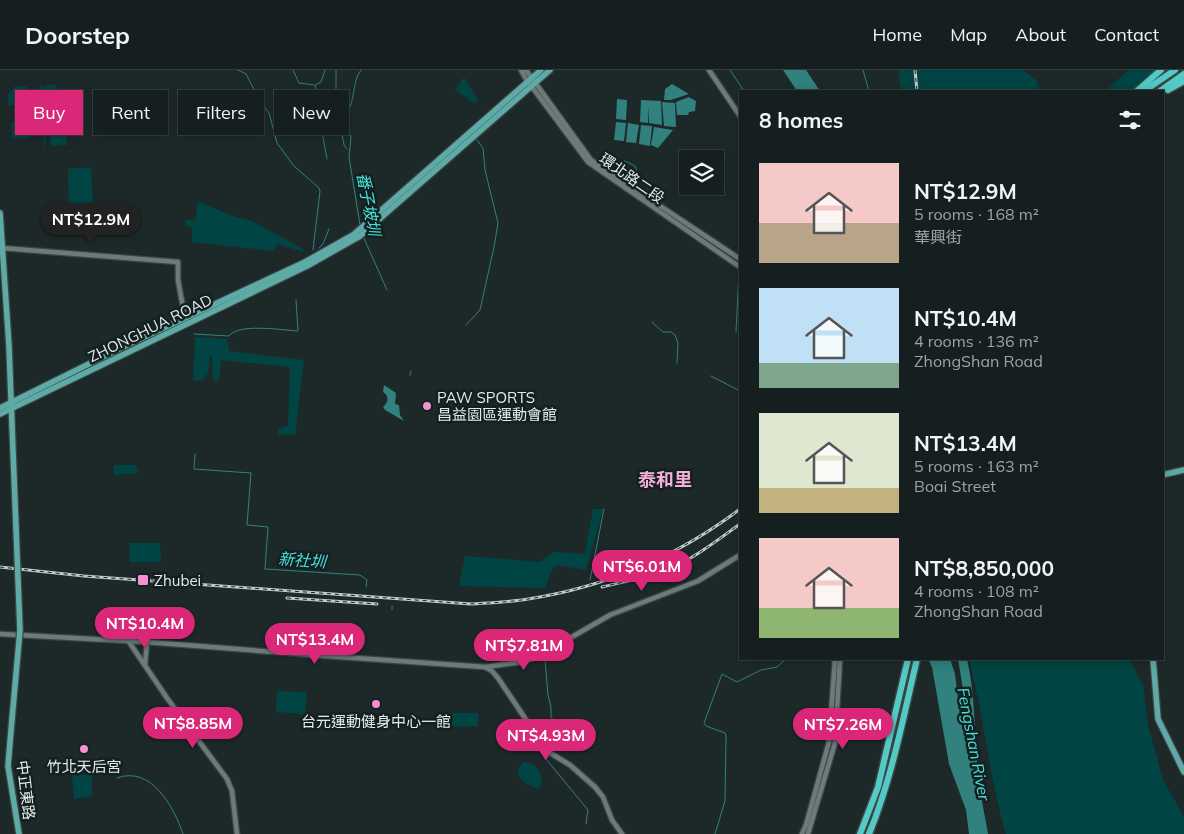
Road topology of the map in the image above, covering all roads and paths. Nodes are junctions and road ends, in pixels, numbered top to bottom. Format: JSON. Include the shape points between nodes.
{"nodes":[{"id":1,"x":522,"y":70,"type":"edge"},
{"id":2,"x":526,"y":70,"type":"edge"},
{"id":3,"x":541,"y":70,"type":"edge"},
{"id":4,"x":550,"y":70,"type":"edge"},
{"id":5,"x":709,"y":70,"type":"edge"},
{"id":6,"x":1162,"y":70,"type":"edge"},
{"id":7,"x":1175,"y":70,"type":"edge"},
{"id":8,"x":1184,"y":74,"type":"edge"},
{"id":9,"x":1184,"y":81,"type":"edge"},
{"id":10,"x":531,"y":83,"type":"junction"},
{"id":11,"x":1138,"y":90,"type":"edge"},
{"id":12,"x":1145,"y":90,"type":"edge"},
{"id":13,"x":1164,"y":90,"type":"edge"},
{"id":14,"x":1164,"y":91,"type":"edge"},
{"id":15,"x":739,"y":115,"type":"edge"},
{"id":16,"x":0,"y":213,"type":"edge"},
{"id":17,"x":1,"y":240,"type":"edge"},
{"id":18,"x":2,"y":248,"type":"junction"},
{"id":19,"x":739,"y":258,"type":"edge"},
{"id":20,"x":310,"y":262,"type":"junction"},
{"id":21,"x":739,"y":266,"type":"edge"},
{"id":22,"x":184,"y":318,"type":"junction"},
{"id":23,"x":12,"y":405,"type":"junction"},
{"id":24,"x":0,"y":408,"type":"edge"},
{"id":25,"x":0,"y":414,"type":"edge"},
{"id":26,"x":1184,"y":470,"type":"edge"},
{"id":27,"x":1164,"y":475,"type":"edge"},
{"id":28,"x":739,"y":555,"type":"edge"},
{"id":29,"x":0,"y":634,"type":"edge"},
{"id":30,"x":129,"y":642,"type":"junction"},
{"id":31,"x":147,"y":642,"type":"junction"},
{"id":32,"x":835,"y":660,"type":"edge"},
{"id":33,"x":840,"y":660,"type":"edge"},
{"id":34,"x":908,"y":660,"type":"edge"},
{"id":35,"x":917,"y":660,"type":"edge"},
{"id":36,"x":1152,"y":660,"type":"edge"},
{"id":37,"x":145,"y":666,"type":"junction"},
{"id":38,"x":485,"y":667,"type":"junction"},
{"id":39,"x":1184,"y":772,"type":"edge"},
{"id":40,"x":19,"y":834,"type":"edge"},
{"id":41,"x":237,"y":834,"type":"edge"},
{"id":42,"x":622,"y":834,"type":"edge"},
{"id":43,"x":802,"y":834,"type":"edge"},
{"id":44,"x":808,"y":834,"type":"edge"},
{"id":45,"x":860,"y":834,"type":"edge"},
{"id":46,"x":869,"y":834,"type":"edge"}],
"edges":[{"from":1,"to":10,"type":"street"},
{"from":2,"to":10,"type":"street"},
{"from":3,"to":10,"type":"main road"},
{"from":4,"to":10,"type":"main road"},
{"from":5,"to":15,"type":"street"},
{"from":6,"to":11,"type":"highway"},
{"from":7,"to":12,"type":"highway"},
{"from":8,"to":13,"type":"highway"},
{"from":9,"to":14,"type":"highway"},
{"from":10,"to":19,"type":"street","name":"環北路二段","via":[[591,160]]},
{"from":10,"to":20,"type":"main road","via":[[359,234]]},
{"from":10,"to":21,"type":"street","name":"環北路二段","via":[[588,162]]},
{"from":16,"to":17,"type":"main road","name":"中正東路"},
{"from":17,"to":18,"type":"main road","name":"中正東路"},
{"from":18,"to":22,"type":"street","via":[[178,262]]},
{"from":18,"to":23,"type":"main road","name":"中正東路"},
{"from":20,"to":22,"type":"main road","name":"ZHONGHUA ROAD"},
{"from":20,"to":23,"type":"main road","name":"ZHONGHUA ROAD"},
{"from":22,"to":23,"type":"main road","name":"ZHONGHUA ROAD"},
{"from":23,"to":24,"type":"main road","name":"ZHONGHUA ROAD"},
{"from":23,"to":25,"type":"main road","name":"ZHONGHUA ROAD"},
{"from":23,"to":40,"type":"main road","name":"中正東路","bridge":true,"via":[[20,630],[8,766]]},
{"from":26,"to":27,"type":"main road"},
{"from":28,"to":38,"type":"street","via":[[698,581],[610,615],[537,657]]},
{"from":29,"to":30,"type":"street"},
{"from":30,"to":31,"type":"street"},
{"from":30,"to":37,"type":"street"},
{"from":31,"to":37,"type":"street"},
{"from":31,"to":38,"type":"street"},
{"from":32,"to":43,"type":"street","via":[[829,742]]},
{"from":33,"to":44,"type":"street","via":[[834,743]]},
{"from":34,"to":45,"type":"highway","via":[[878,787]]},
{"from":35,"to":46,"type":"highway","via":[[890,772]]},
{"from":36,"to":39,"type":"main road","via":[[1158,719]]},
{"from":37,"to":41,"type":"street","via":[[227,779],[232,791]]},
{"from":38,"to":42,"type":"street","via":[[498,678],[547,751],[570,765],[604,797],[612,820]]}]}
